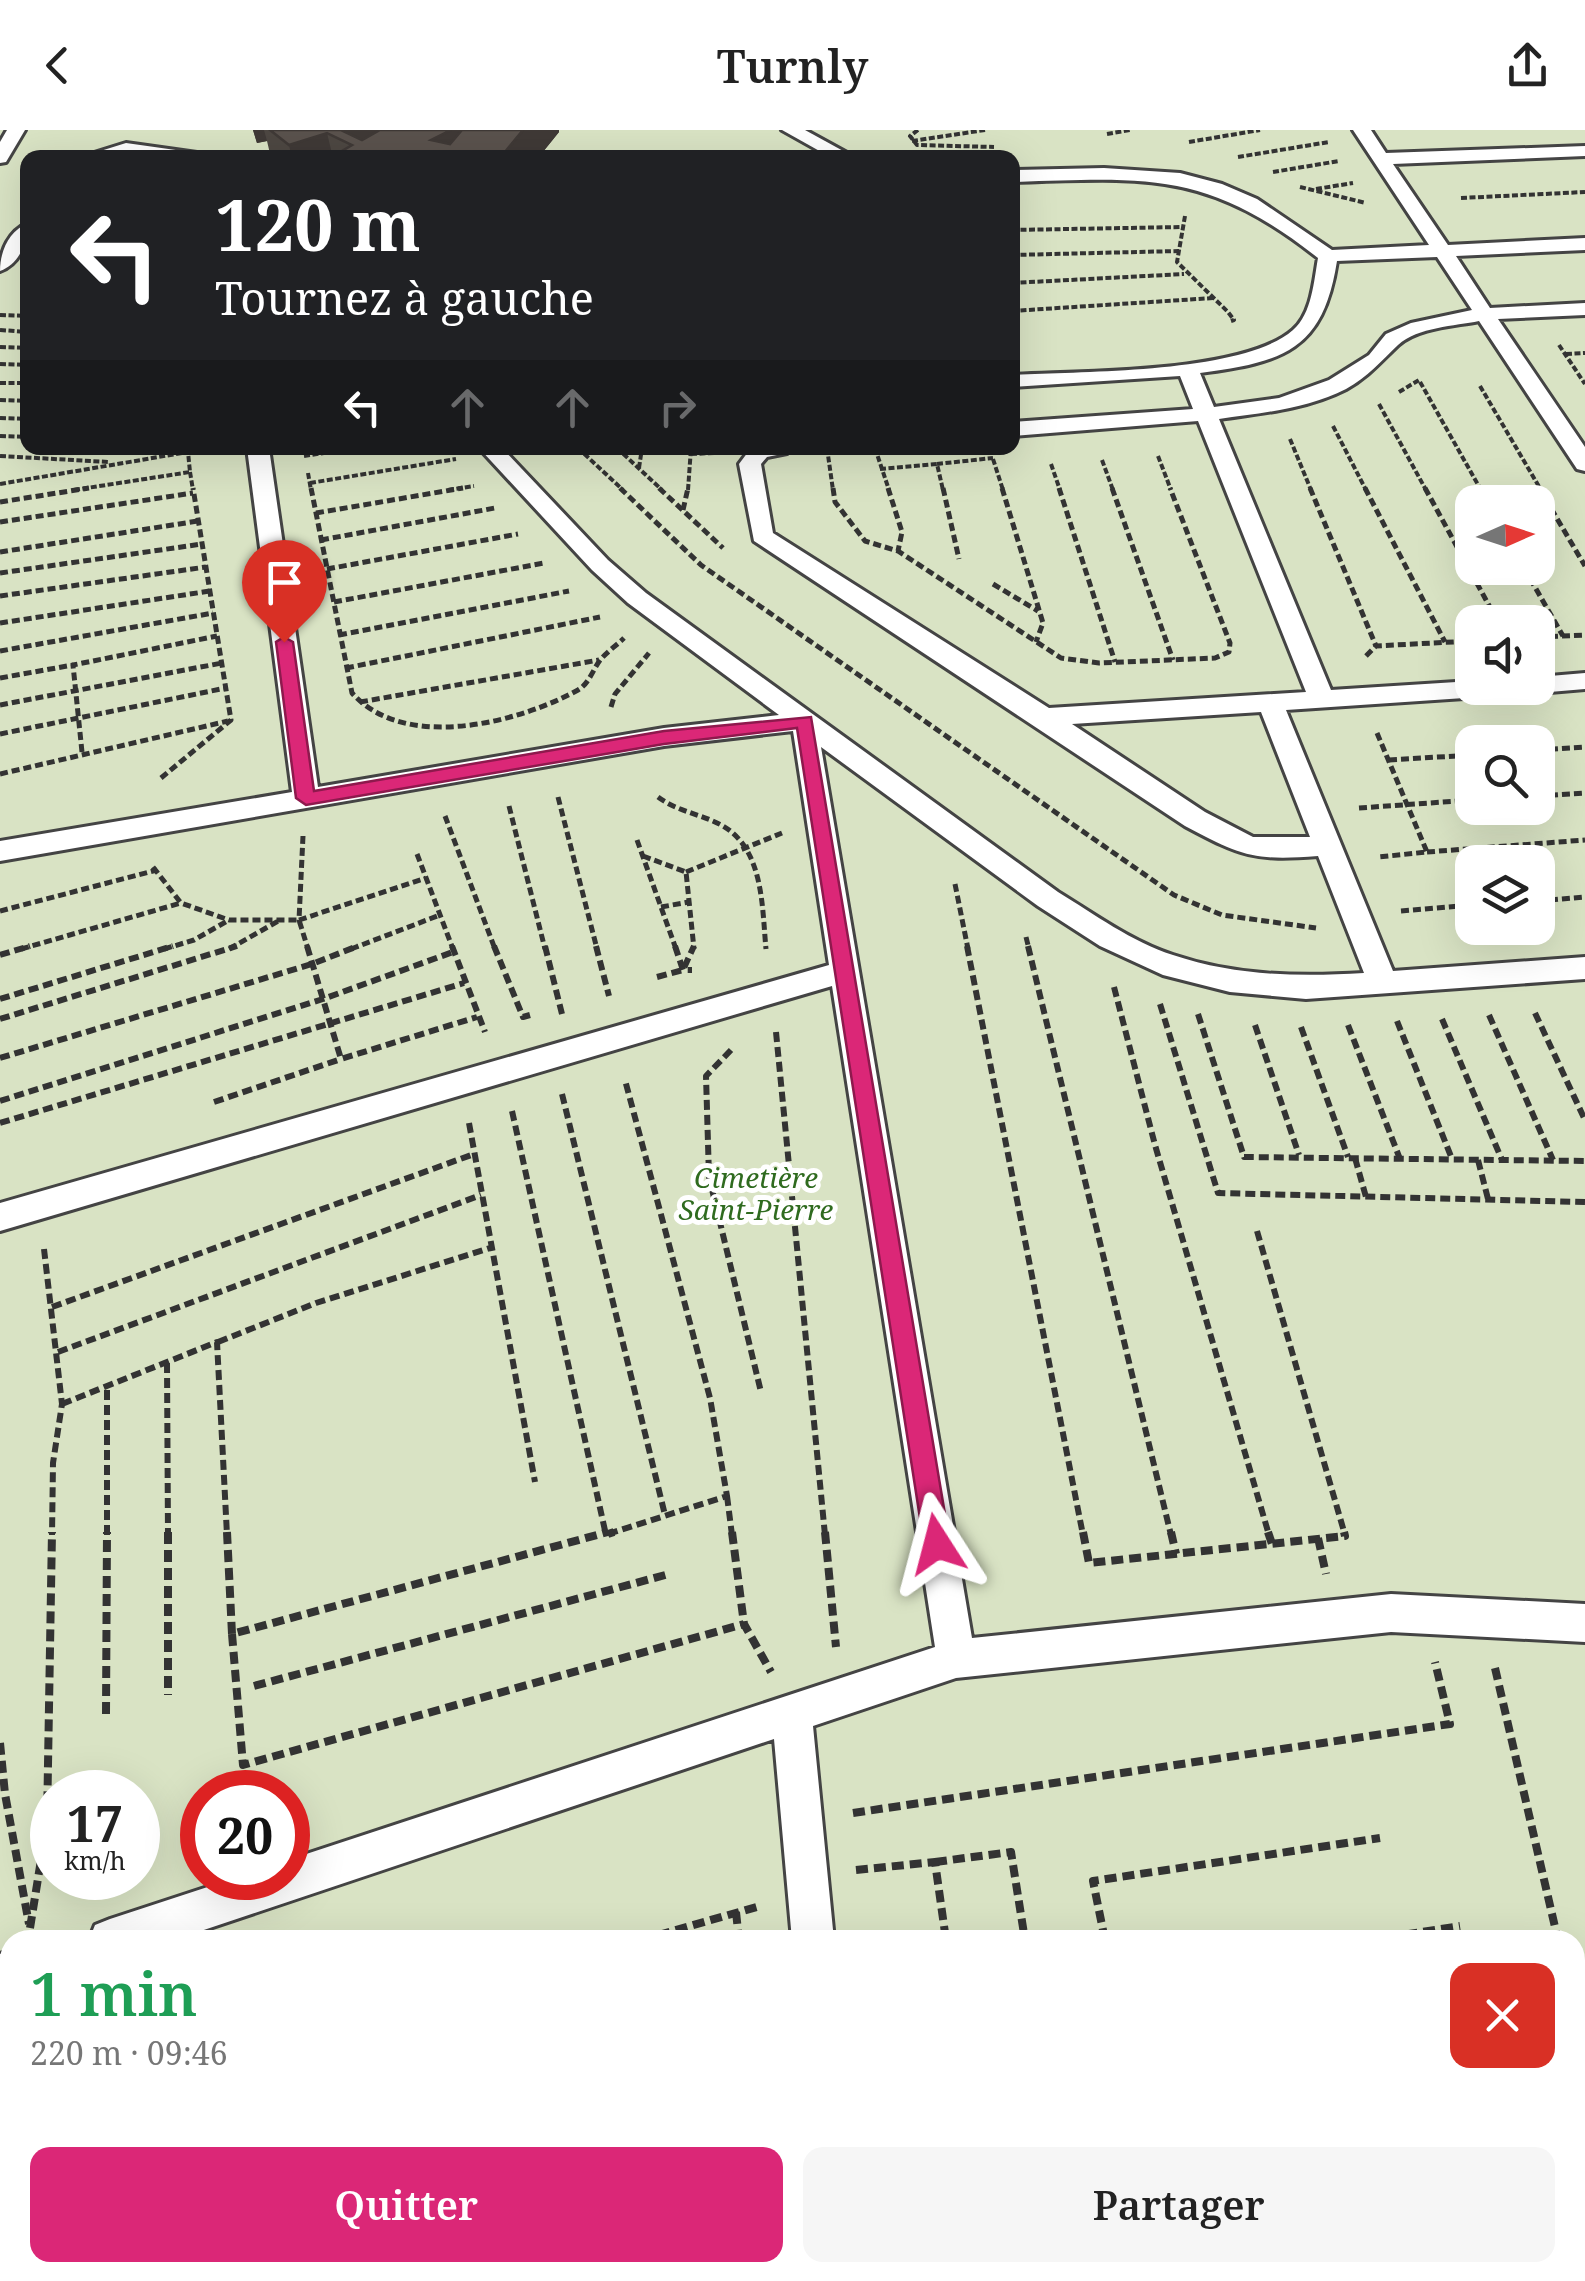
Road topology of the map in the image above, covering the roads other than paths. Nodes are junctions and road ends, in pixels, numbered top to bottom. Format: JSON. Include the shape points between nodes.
{"nodes":[{"id":1,"x":16,"y":130,"type":"edge"},
{"id":2,"x":790,"y":130,"type":"edge"},
{"id":3,"x":1362,"y":130,"type":"edge"},
{"id":4,"x":825,"y":135,"type":"edge"},
{"id":5,"x":118,"y":150,"type":"edge"},
{"id":6,"x":157,"y":150,"type":"edge"},
{"id":7,"x":1585,"y":151,"type":"edge"},
{"id":8,"x":0,"y":158,"type":"edge"},
{"id":9,"x":1381,"y":159,"type":"junction"},
{"id":10,"x":1020,"y":176,"type":"edge"},
{"id":11,"x":20,"y":239,"type":"edge"},
{"id":12,"x":1585,"y":244,"type":"edge"},
{"id":13,"x":1442,"y":251,"type":"junction"},
{"id":14,"x":1328,"y":256,"type":"junction"},
{"id":15,"x":0,"y":265,"type":"edge"},
{"id":16,"x":1585,"y":308,"type":"edge"},
{"id":17,"x":1484,"y":314,"type":"junction"},
{"id":18,"x":1187,"y":368,"type":"junction"},
{"id":19,"x":1020,"y":380,"type":"edge"},
{"id":20,"x":1208,"y":414,"type":"junction"},
{"id":21,"x":1020,"y":428,"type":"edge"},
{"id":22,"x":259,"y":455,"type":"edge"},
{"id":23,"x":497,"y":455,"type":"edge"},
{"id":24,"x":757,"y":455,"type":"edge"},
{"id":25,"x":1585,"y":464,"type":"edge"},
{"id":26,"x":1585,"y":681,"type":"edge"},
{"id":27,"x":1555,"y":683,"type":"edge"},
{"id":28,"x":1455,"y":690,"type":"edge"},
{"id":29,"x":1322,"y":699,"type":"junction"},
{"id":30,"x":1270,"y":703,"type":"junction"},
{"id":31,"x":1044,"y":717,"type":"junction"},
{"id":32,"x":804,"y":721,"type":"junction"},
{"id":33,"x":306,"y":798,"type":"junction"},
{"id":34,"x":0,"y":851,"type":"edge"},
{"id":35,"x":1330,"y":853,"type":"junction"},
{"id":36,"x":1585,"y":968,"type":"edge"},
{"id":37,"x":845,"y":970,"type":"junction"},
{"id":38,"x":1383,"y":983,"type":"junction"},
{"id":39,"x":0,"y":1217,"type":"edge"},
{"id":40,"x":1585,"y":1622,"type":"edge"},
{"id":41,"x":956,"y":1658,"type":"junction"},
{"id":42,"x":792,"y":1714,"type":"junction"},
{"id":43,"x":140,"y":1930,"type":"edge"},
{"id":44,"x":812,"y":1930,"type":"edge"}],
"edges":[{"from":1,"to":8,"type":"lane"},
{"from":2,"to":4,"type":"lane"},
{"from":3,"to":9,"type":"lane"},
{"from":5,"to":6,"type":"lane"},
{"from":7,"to":9,"type":"lane"},
{"from":9,"to":13,"type":"lane"},
{"from":10,"to":14,"type":"lane","via":[[1184,177],[1246,198]]},
{"from":11,"to":15,"type":"lane"},
{"from":12,"to":13,"type":"lane"},
{"from":13,"to":14,"type":"lane"},
{"from":13,"to":17,"type":"lane"},
{"from":14,"to":18,"type":"lane","via":[[1323,290],[1297,338],[1256,357]]},
{"from":16,"to":17,"type":"lane"},
{"from":17,"to":20,"type":"lane","via":[[1393,338],[1376,359],[1337,385],[1282,404]]},
{"from":17,"to":25,"type":"lane"},
{"from":18,"to":19,"type":"lane"},
{"from":18,"to":20,"type":"lane"},
{"from":20,"to":21,"type":"lane"},
{"from":20,"to":29,"type":"lane"},
{"from":22,"to":33,"type":"lane"},
{"from":23,"to":32,"type":"lane","via":[[600,565]]},
{"from":24,"to":31,"type":"lane","via":[[750,464],[762,536]]},
{"from":26,"to":27,"type":"lane"},
{"from":28,"to":29,"type":"lane"},
{"from":29,"to":30,"type":"lane"},
{"from":30,"to":31,"type":"lane"},
{"from":30,"to":35,"type":"lane"},
{"from":31,"to":35,"type":"lane","via":[[1246,846]]},
{"from":32,"to":33,"type":"lane"},
{"from":32,"to":37,"type":"lane"},
{"from":32,"to":38,"type":"lane","via":[[1012,872],[1133,949],[1184,970],[1240,982]]},
{"from":33,"to":34,"type":"lane"},
{"from":35,"to":38,"type":"lane"},
{"from":36,"to":38,"type":"lane"},
{"from":37,"to":39,"type":"lane"},
{"from":37,"to":41,"type":"lane"},
{"from":40,"to":41,"type":"lane","via":[[1391,1613]]},
{"from":41,"to":42,"type":"lane"},
{"from":42,"to":43,"type":"lane"},
{"from":42,"to":44,"type":"lane"}]}
